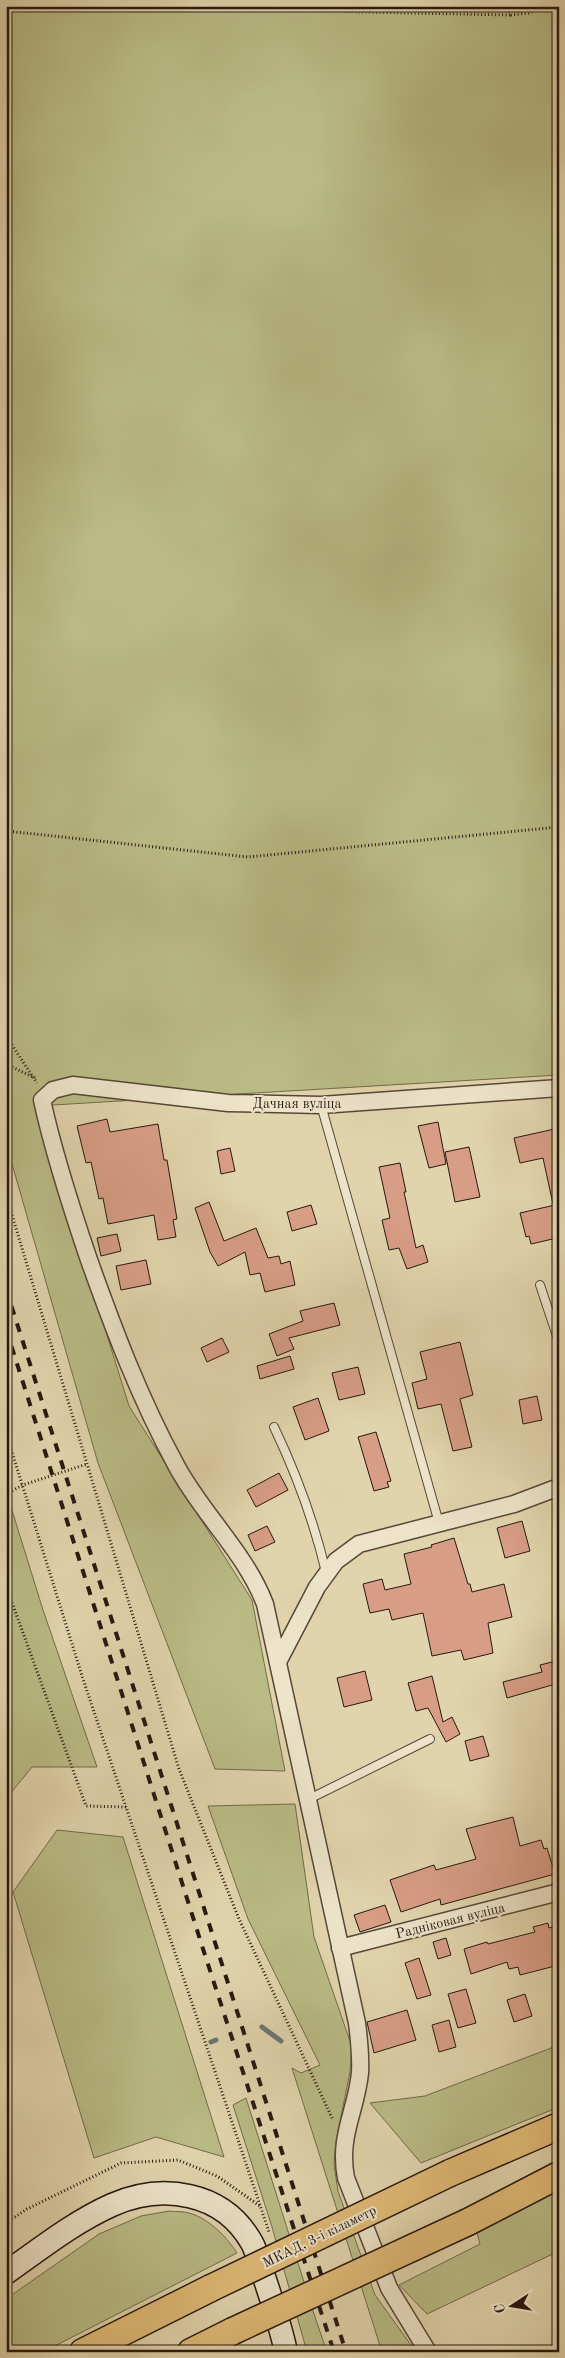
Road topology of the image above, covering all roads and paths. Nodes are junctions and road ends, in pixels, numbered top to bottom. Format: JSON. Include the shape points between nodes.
{"nodes":[{"id":1,"x":300,"y":6,"type":"edge"},
{"id":2,"x":505,"y":6,"type":"edge"},
{"id":3,"x":548,"y":6,"type":"edge"},
{"id":4,"x":511,"y":15,"type":"junction"},
{"id":5,"x":559,"y":827,"type":"edge"},
{"id":6,"x":6,"y":831,"type":"edge"},
{"id":7,"x":6,"y":1036,"type":"edge"},
{"id":8,"x":6,"y":1064,"type":"edge"},
{"id":9,"x":35,"y":1078,"type":"junction"},
{"id":10,"x":559,"y":1088,"type":"edge"},
{"id":11,"x":42,"y":1100,"type":"junction"},
{"id":12,"x":321,"y":1105,"type":"junction"},
{"id":13,"x":6,"y":1195,"type":"edge"},
{"id":14,"x":540,"y":1286,"type":"dead end"},
{"id":15,"x":559,"y":1342,"type":"edge"},
{"id":16,"x":274,"y":1426,"type":"dead end"},
{"id":17,"x":6,"y":1432,"type":"edge"},
{"id":18,"x":87,"y":1464,"type":"junction"},
{"id":19,"x":23,"y":1485,"type":"junction"},
{"id":20,"x":559,"y":1487,"type":"edge"},
{"id":21,"x":6,"y":1494,"type":"edge"},
{"id":22,"x":439,"y":1523,"type":"junction"},
{"id":23,"x":326,"y":1574,"type":"junction"},
{"id":24,"x":6,"y":1586,"type":"edge"},
{"id":25,"x":279,"y":1660,"type":"junction"},
{"id":26,"x":430,"y":1739,"type":"dead end"},
{"id":27,"x":307,"y":1800,"type":"junction"},
{"id":28,"x":126,"y":1807,"type":"junction"},
{"id":29,"x":559,"y":1892,"type":"edge"},
{"id":30,"x":340,"y":1948,"type":"junction"},
{"id":31,"x":559,"y":2126,"type":"edge"},
{"id":32,"x":344,"y":2143,"type":"junction"},
{"id":33,"x":559,"y":2176,"type":"edge"},
{"id":34,"x":271,"y":2238,"type":"dead end"},
{"id":35,"x":6,"y":2272,"type":"edge"},
{"id":36,"x":83,"y":2352,"type":"edge"},
{"id":37,"x":190,"y":2352,"type":"edge"},
{"id":38,"x":286,"y":2352,"type":"edge"},
{"id":39,"x":428,"y":2352,"type":"edge"}],
"edges":[{"from":1,"to":4,"type":"path","via":[[314,11]]},
{"from":2,"to":4,"type":"path"},
{"from":3,"to":4,"type":"path"},
{"from":5,"to":6,"type":"path","via":[[248,858]]},
{"from":7,"to":9,"type":"path"},
{"from":8,"to":9,"type":"path"},
{"from":9,"to":11,"type":"path"},
{"from":10,"to":12,"type":"street","name":"Дачная вуліца"},
{"from":11,"to":12,"type":"street","name":"Дачная вуліца","via":[[53,1090],[73,1085],[228,1103]]},
{"from":11,"to":25,"type":"street","via":[[52,1145],[80,1233],[136,1385],[179,1471],[256,1581]]},
{"from":12,"to":22,"type":"lane"},
{"from":13,"to":18,"type":"path"},
{"from":14,"to":15,"type":"lane"},
{"from":16,"to":23,"type":"lane","via":[[292,1463]]},
{"from":17,"to":19,"type":"path"},
{"from":18,"to":19,"type":"path"},
{"from":18,"to":32,"type":"path","via":[[179,1769],[239,1919]]},
{"from":19,"to":21,"type":"path"},
{"from":19,"to":28,"type":"path"},
{"from":20,"to":22,"type":"street","via":[[514,1504]]},
{"from":22,"to":23,"type":"street","via":[[359,1544],[336,1561]]},
{"from":23,"to":25,"type":"street"},
{"from":24,"to":28,"type":"path","via":[[86,1806]]},
{"from":25,"to":27,"type":"street"},
{"from":26,"to":27,"type":"lane"},
{"from":27,"to":30,"type":"street"},
{"from":28,"to":34,"type":"path"},
{"from":29,"to":30,"type":"street","name":"Радніковая вуліца"},
{"from":30,"to":32,"type":"street","via":[[360,2045],[360,2074]]},
{"from":31,"to":36,"type":"highway","name":"МКАД, 3-і кіламетр","bridge":true,"via":[[450,2173]]},
{"from":32,"to":39,"type":"street","via":[[346,2178],[389,2288]]},
{"from":33,"to":37,"type":"highway","bridge":true},
{"from":35,"to":38,"type":"main road","via":[[67,2230],[113,2204],[161,2192],[193,2197],[211,2203],[231,2218],[252,2243]]}]}
